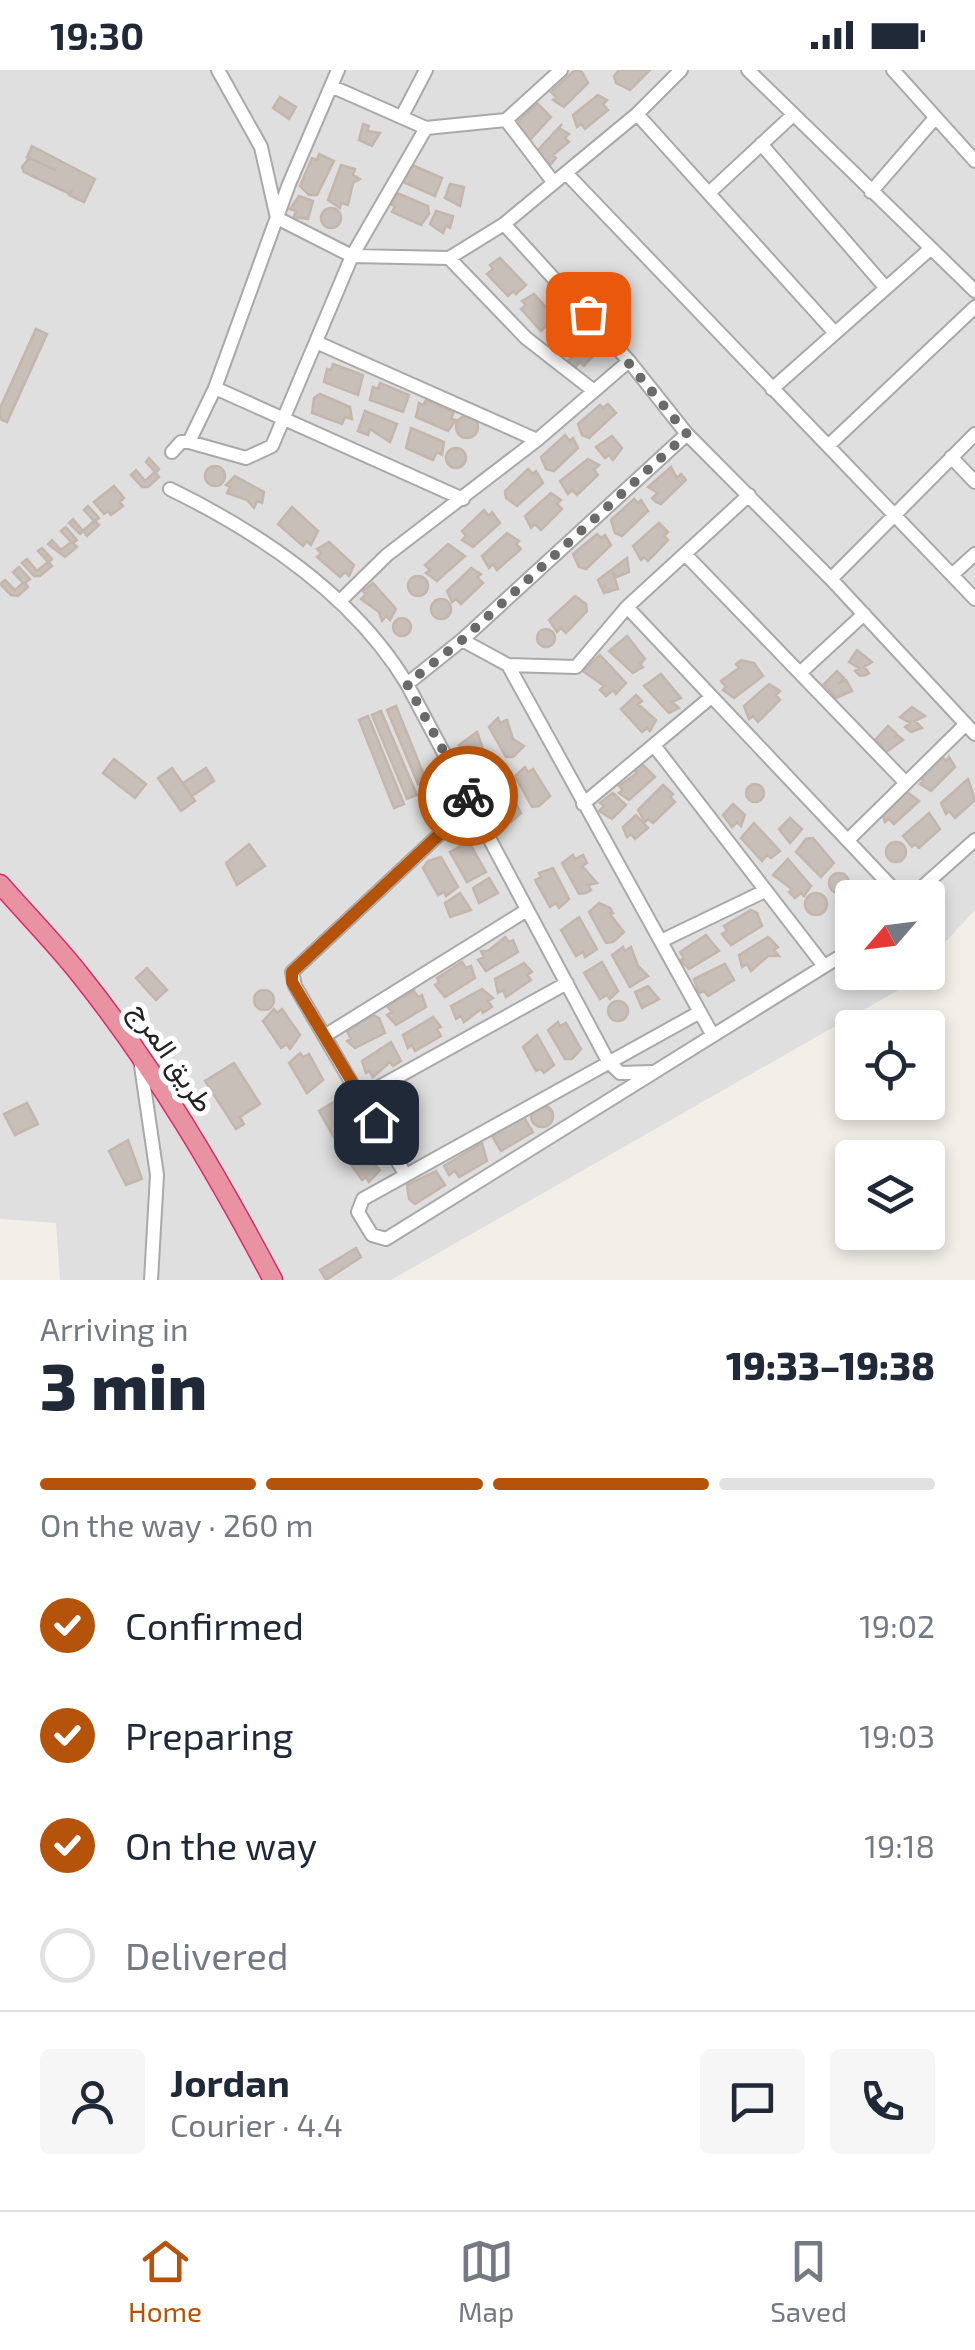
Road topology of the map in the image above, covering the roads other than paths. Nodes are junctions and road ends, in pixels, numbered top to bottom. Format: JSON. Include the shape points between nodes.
{"nodes":[{"id":1,"x":218,"y":70,"type":"edge"},
{"id":2,"x":338,"y":70,"type":"edge"},
{"id":3,"x":426,"y":70,"type":"edge"},
{"id":4,"x":681,"y":70,"type":"edge"},
{"id":5,"x":748,"y":70,"type":"edge"},
{"id":6,"x":893,"y":70,"type":"edge"},
{"id":7,"x":557,"y":71,"type":"edge"},
{"id":8,"x":332,"y":87,"type":"junction"},
{"id":9,"x":637,"y":114,"type":"junction"},
{"id":10,"x":793,"y":115,"type":"junction"},
{"id":11,"x":402,"y":116,"type":"junction"},
{"id":12,"x":935,"y":118,"type":"junction"},
{"id":13,"x":506,"y":120,"type":"junction"},
{"id":14,"x":426,"y":128,"type":"junction"},
{"id":15,"x":761,"y":144,"type":"junction"},
{"id":16,"x":975,"y":161,"type":"edge"},
{"id":17,"x":566,"y":174,"type":"junction"},
{"id":18,"x":554,"y":183,"type":"junction"},
{"id":19,"x":710,"y":192,"type":"junction"},
{"id":20,"x":871,"y":192,"type":"junction"},
{"id":21,"x":278,"y":218,"type":"junction"},
{"id":22,"x":504,"y":224,"type":"junction"},
{"id":23,"x":930,"y":250,"type":"junction"},
{"id":24,"x":352,"y":256,"type":"junction"},
{"id":25,"x":449,"y":258,"type":"junction"},
{"id":26,"x":885,"y":287,"type":"junction"},
{"id":27,"x":975,"y":291,"type":"edge"},
{"id":28,"x":975,"y":307,"type":"edge"},
{"id":29,"x":835,"y":333,"type":"junction"},
{"id":30,"x":318,"y":343,"type":"junction"},
{"id":31,"x":629,"y":361,"type":"junction"},
{"id":32,"x":215,"y":388,"type":"junction"},
{"id":33,"x":772,"y":390,"type":"junction"},
{"id":34,"x":594,"y":391,"type":"junction"},
{"id":35,"x":286,"y":419,"type":"junction"},
{"id":36,"x":687,"y":434,"type":"junction"},
{"id":37,"x":975,"y":434,"type":"edge"},
{"id":38,"x":538,"y":440,"type":"junction"},
{"id":39,"x":189,"y":442,"type":"junction"},
{"id":40,"x":828,"y":446,"type":"junction"},
{"id":41,"x":172,"y":452,"type":"dead end"},
{"id":42,"x":951,"y":456,"type":"junction"},
{"id":43,"x":975,"y":482,"type":"edge"},
{"id":44,"x":170,"y":490,"type":"dead end"},
{"id":45,"x":749,"y":495,"type":"junction"},
{"id":46,"x":463,"y":500,"type":"junction"},
{"id":47,"x":894,"y":512,"type":"junction"},
{"id":48,"x":685,"y":554,"type":"junction"},
{"id":49,"x":975,"y":554,"type":"edge"},
{"id":50,"x":952,"y":575,"type":"junction"},
{"id":51,"x":832,"y":579,"type":"junction"},
{"id":52,"x":975,"y":599,"type":"edge"},
{"id":53,"x":340,"y":601,"type":"junction"},
{"id":54,"x":628,"y":607,"type":"junction"},
{"id":55,"x":864,"y":614,"type":"junction"},
{"id":56,"x":462,"y":640,"type":"junction"},
{"id":57,"x":508,"y":665,"type":"junction"},
{"id":58,"x":800,"y":673,"type":"junction"},
{"id":59,"x":407,"y":684,"type":"junction"},
{"id":60,"x":710,"y":698,"type":"junction"},
{"id":61,"x":970,"y":729,"type":"edge"},
{"id":62,"x":656,"y":748,"type":"junction"},
{"id":63,"x":905,"y":782,"type":"junction"},
{"id":64,"x":472,"y":804,"type":"junction"},
{"id":65,"x":584,"y":804,"type":"junction"},
{"id":66,"x":850,"y":838,"type":"junction"},
{"id":67,"x":975,"y":840,"type":"edge"},
{"id":68,"x":886,"y":880,"type":"edge"},
{"id":69,"x":930,"y":880,"type":"edge"},
{"id":70,"x":0,"y":884,"type":"edge"},
{"id":71,"x":765,"y":891,"type":"junction"},
{"id":72,"x":527,"y":910,"type":"junction"},
{"id":73,"x":660,"y":941,"type":"junction"},
{"id":74,"x":835,"y":959,"type":"edge"},
{"id":75,"x":824,"y":966,"type":"junction"},
{"id":76,"x":567,"y":983,"type":"junction"},
{"id":77,"x":700,"y":1012,"type":"junction"},
{"id":78,"x":712,"y":1034,"type":"junction"},
{"id":79,"x":326,"y":1035,"type":"junction"},
{"id":80,"x":138,"y":1052,"type":"junction"},
{"id":81,"x":608,"y":1061,"type":"junction"},
{"id":82,"x":656,"y":1072,"type":"junction"},
{"id":83,"x":361,"y":1096,"type":"junction"},
{"id":84,"x":405,"y":1174,"type":"junction"},
{"id":85,"x":151,"y":1280,"type":"edge"},
{"id":86,"x":272,"y":1280,"type":"edge"}],
"edges":[{"from":1,"to":21,"type":"street","via":[[261,146]]},
{"from":2,"to":8,"type":"street"},
{"from":3,"to":11,"type":"street"},
{"from":4,"to":9,"type":"street"},
{"from":5,"to":10,"type":"street"},
{"from":6,"to":12,"type":"street"},
{"from":7,"to":13,"type":"street"},
{"from":8,"to":11,"type":"street"},
{"from":8,"to":21,"type":"street"},
{"from":9,"to":17,"type":"street"},
{"from":9,"to":19,"type":"street"},
{"from":10,"to":15,"type":"street"},
{"from":10,"to":20,"type":"street"},
{"from":11,"to":14,"type":"street"},
{"from":12,"to":16,"type":"street"},
{"from":12,"to":20,"type":"street"},
{"from":13,"to":14,"type":"street"},
{"from":13,"to":18,"type":"street"},
{"from":14,"to":24,"type":"street"},
{"from":15,"to":19,"type":"street"},
{"from":15,"to":26,"type":"street"},
{"from":17,"to":18,"type":"street"},
{"from":17,"to":33,"type":"street"},
{"from":18,"to":22,"type":"street"},
{"from":19,"to":29,"type":"street"},
{"from":20,"to":23,"type":"street"},
{"from":21,"to":24,"type":"street"},
{"from":21,"to":32,"type":"street"},
{"from":22,"to":25,"type":"street"},
{"from":22,"to":31,"type":"street"},
{"from":23,"to":26,"type":"street"},
{"from":23,"to":27,"type":"street"},
{"from":24,"to":25,"type":"street"},
{"from":24,"to":30,"type":"street"},
{"from":25,"to":34,"type":"street","via":[[526,338]]},
{"from":26,"to":29,"type":"street"},
{"from":28,"to":40,"type":"street"},
{"from":29,"to":33,"type":"street"},
{"from":30,"to":35,"type":"street"},
{"from":30,"to":38,"type":"street"},
{"from":31,"to":34,"type":"street"},
{"from":31,"to":36,"type":"street"},
{"from":32,"to":35,"type":"street"},
{"from":32,"to":39,"type":"street"},
{"from":33,"to":40,"type":"street"},
{"from":34,"to":38,"type":"street"},
{"from":35,"to":39,"type":"street","via":[[272,446],[252,457]]},
{"from":35,"to":46,"type":"street"},
{"from":36,"to":45,"type":"street"},
{"from":36,"to":56,"type":"street"},
{"from":37,"to":42,"type":"street"},
{"from":38,"to":46,"type":"street"},
{"from":39,"to":41,"type":"street"},
{"from":40,"to":47,"type":"street"},
{"from":42,"to":43,"type":"street"},
{"from":42,"to":47,"type":"street"},
{"from":44,"to":53,"type":"street","via":[[253,536]]},
{"from":45,"to":48,"type":"street"},
{"from":45,"to":51,"type":"street"},
{"from":46,"to":53,"type":"street","via":[[387,555]]},
{"from":47,"to":50,"type":"street"},
{"from":47,"to":51,"type":"street"},
{"from":48,"to":54,"type":"street"},
{"from":48,"to":58,"type":"street"},
{"from":49,"to":50,"type":"street"},
{"from":50,"to":52,"type":"street"},
{"from":51,"to":55,"type":"street"},
{"from":53,"to":59,"type":"street","via":[[375,636]]},
{"from":54,"to":57,"type":"street","via":[[576,667]]},
{"from":54,"to":60,"type":"street"},
{"from":55,"to":58,"type":"street"},
{"from":55,"to":61,"type":"street"},
{"from":56,"to":57,"type":"street"},
{"from":56,"to":59,"type":"street"},
{"from":57,"to":65,"type":"street"},
{"from":58,"to":63,"type":"street"},
{"from":59,"to":64,"type":"street"},
{"from":60,"to":62,"type":"street"},
{"from":60,"to":66,"type":"street"},
{"from":61,"to":63,"type":"street"},
{"from":62,"to":65,"type":"street"},
{"from":62,"to":71,"type":"street"},
{"from":63,"to":66,"type":"street"},
{"from":64,"to":72,"type":"street"},
{"from":64,"to":79,"type":"street","via":[[295,967],[292,982]]},
{"from":65,"to":73,"type":"street"},
{"from":66,"to":68,"type":"street"},
{"from":67,"to":69,"type":"street"},
{"from":70,"to":80,"type":"highway","name":"طريق المرج"},
{"from":71,"to":73,"type":"street"},
{"from":71,"to":75,"type":"street"},
{"from":72,"to":76,"type":"street"},
{"from":72,"to":79,"type":"street"},
{"from":73,"to":77,"type":"street"},
{"from":74,"to":75,"type":"street"},
{"from":75,"to":78,"type":"street"},
{"from":76,"to":81,"type":"street"},
{"from":76,"to":83,"type":"street"},
{"from":77,"to":78,"type":"street"},
{"from":77,"to":81,"type":"street"},
{"from":78,"to":82,"type":"street"},
{"from":79,"to":83,"type":"street"},
{"from":80,"to":85,"type":"street","via":[[158,1175]]},
{"from":80,"to":86,"type":"highway","name":"طريق المرج","via":[[190,1130]]},
{"from":81,"to":82,"type":"street","via":[[620,1073]]},
{"from":81,"to":84,"type":"street"},
{"from":82,"to":84,"type":"street","via":[[378,1240],[358,1205]]},
{"from":83,"to":84,"type":"street"}]}
